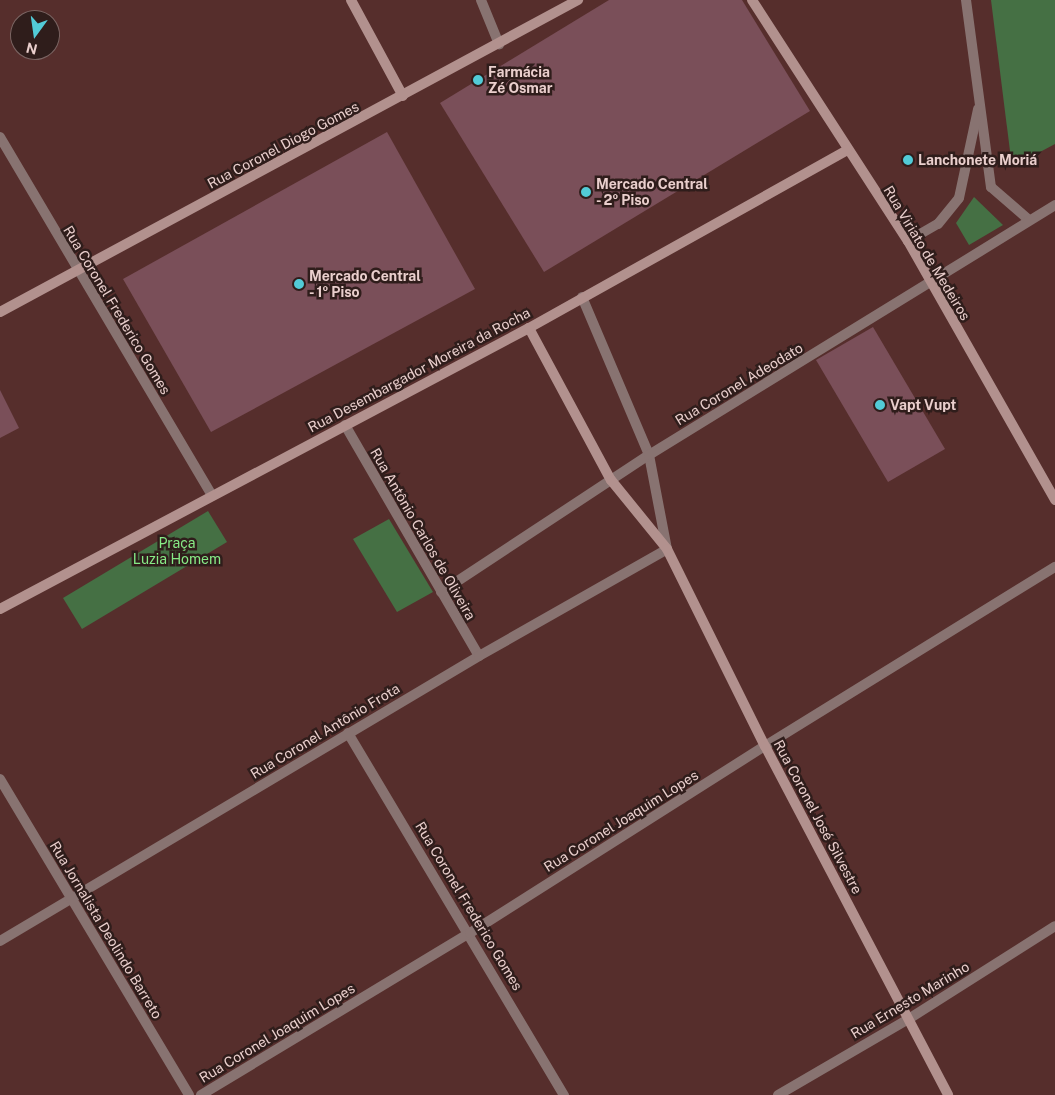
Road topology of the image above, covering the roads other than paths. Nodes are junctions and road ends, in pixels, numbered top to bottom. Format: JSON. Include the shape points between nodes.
{"nodes":[{"id":1,"x":351,"y":0,"type":"edge"},
{"id":2,"x":481,"y":0,"type":"edge"},
{"id":3,"x":578,"y":0,"type":"edge"},
{"id":4,"x":752,"y":0,"type":"edge"},
{"id":5,"x":966,"y":0,"type":"edge"},
{"id":6,"x":499,"y":44,"type":"junction"},
{"id":7,"x":403,"y":96,"type":"junction"},
{"id":8,"x":980,"y":100,"type":"junction"},
{"id":9,"x":0,"y":137,"type":"edge"},
{"id":10,"x":847,"y":150,"type":"junction"},
{"id":11,"x":1055,"y":205,"type":"edge"},
{"id":12,"x":1029,"y":220,"type":"junction"},
{"id":13,"x":908,"y":241,"type":"junction"},
{"id":14,"x":77,"y":270,"type":"junction"},
{"id":15,"x":930,"y":283,"type":"junction"},
{"id":16,"x":582,"y":297,"type":"junction"},
{"id":17,"x":0,"y":312,"type":"edge"},
{"id":18,"x":529,"y":328,"type":"junction"},
{"id":19,"x":345,"y":425,"type":"junction"},
{"id":20,"x":649,"y":455,"type":"junction"},
{"id":21,"x":611,"y":480,"type":"junction"},
{"id":22,"x":212,"y":495,"type":"junction"},
{"id":23,"x":1055,"y":500,"type":"edge"},
{"id":24,"x":667,"y":549,"type":"junction"},
{"id":25,"x":1055,"y":567,"type":"edge"},
{"id":26,"x":441,"y":592,"type":"junction"},
{"id":27,"x":0,"y":609,"type":"edge"},
{"id":28,"x":479,"y":656,"type":"junction"},
{"id":29,"x":348,"y":733,"type":"junction"},
{"id":30,"x":764,"y":746,"type":"junction"},
{"id":31,"x":0,"y":778,"type":"edge"},
{"id":32,"x":71,"y":898,"type":"junction"},
{"id":33,"x":1055,"y":926,"type":"edge"},
{"id":34,"x":470,"y":933,"type":"junction"},
{"id":35,"x":0,"y":941,"type":"edge"},
{"id":36,"x":906,"y":1020,"type":"junction"},
{"id":37,"x":189,"y":1095,"type":"edge"},
{"id":38,"x":201,"y":1095,"type":"edge"},
{"id":39,"x":564,"y":1095,"type":"edge"},
{"id":40,"x":778,"y":1095,"type":"edge"},
{"id":41,"x":948,"y":1095,"type":"edge"}],
"edges":[{"from":1,"to":7,"type":"main road"},
{"from":2,"to":6,"type":"street"},
{"from":3,"to":6,"type":"main road","name":"Rua Coronel Diogo Gomes"},
{"from":4,"to":10,"type":"main road","name":"Rua Viriato de Medeiros"},
{"from":5,"to":8,"type":"street"},
{"from":6,"to":7,"type":"main road","name":"Rua Coronel Diogo Gomes"},
{"from":7,"to":14,"type":"main road","name":"Rua Coronel Diogo Gomes"},
{"from":8,"to":12,"type":"street","via":[[990,187]]},
{"from":8,"to":13,"type":"street","via":[[959,198],[938,224]]},
{"from":9,"to":14,"type":"street","name":"Rua Coronel Frederico Gomes"},
{"from":10,"to":13,"type":"main road","name":"Rua Viriato de Medeiros"},
{"from":10,"to":16,"type":"main road","name":"Rua Desembargador Moreira da Rocha"},
{"from":11,"to":12,"type":"street","name":"Rua Coronel Adeodato"},
{"from":12,"to":15,"type":"street","name":"Rua Coronel Adeodato"},
{"from":13,"to":15,"type":"main road","name":"Rua Viriato de Medeiros"},
{"from":14,"to":17,"type":"main road","name":"Rua Coronel Diogo Gomes"},
{"from":14,"to":22,"type":"street","name":"Rua Coronel Frederico Gomes"},
{"from":15,"to":20,"type":"street","name":"Rua Coronel Adeodato"},
{"from":15,"to":23,"type":"main road","name":"Rua Viriato de Medeiros"},
{"from":16,"to":18,"type":"main road","name":"Rua Desembargador Moreira da Rocha"},
{"from":16,"to":20,"type":"street","name":"Rua Coronel José Silvestre"},
{"from":18,"to":19,"type":"main road","name":"Rua Desembargador Moreira da Rocha"},
{"from":18,"to":21,"type":"main road","name":"Rua Coronel José Silvestre"},
{"from":19,"to":22,"type":"main road","name":"Rua Desembargador Moreira da Rocha"},
{"from":19,"to":26,"type":"street","name":"Rua Antônio Carlos de Oliveira"},
{"from":20,"to":21,"type":"street","name":"Rua Coronel Adeodato"},
{"from":20,"to":24,"type":"street","name":"Rua Coronel José Silvestre"},
{"from":21,"to":24,"type":"main road","name":"Rua Coronel José Silvestre"},
{"from":21,"to":26,"type":"street","name":"Rua Coronel Adeodato"},
{"from":22,"to":27,"type":"main road","name":"Rua Desembargador Moreira da Rocha"},
{"from":24,"to":28,"type":"street","name":"Rua Coronel Antônio Frota"},
{"from":24,"to":30,"type":"main road","name":"Rua Coronel José Silvestre"},
{"from":25,"to":30,"type":"street","name":"Rua Coronel Joaquim Lopes"},
{"from":26,"to":28,"type":"street","name":"Rua Antônio Carlos de Oliveira"},
{"from":28,"to":29,"type":"street","name":"Rua Coronel Antônio Frota"},
{"from":29,"to":32,"type":"street","name":"Rua Coronel Antônio Frota"},
{"from":29,"to":34,"type":"street","name":"Rua Coronel Frederico Gomes"},
{"from":30,"to":34,"type":"street","name":"Rua Coronel Joaquim Lopes"},
{"from":30,"to":36,"type":"main road","name":"Rua Coronel José Silvestre","via":[[819,845]]},
{"from":31,"to":32,"type":"street","name":"Rua Jornalista Deolindo Barreto"},
{"from":32,"to":35,"type":"street","name":"Rua Coronel Antônio Frota"},
{"from":32,"to":37,"type":"street","name":"Rua Jornalista Deolindo Barreto"},
{"from":33,"to":36,"type":"street","name":"Rua Ernesto Marinho"},
{"from":34,"to":38,"type":"street","name":"Rua Coronel Joaquim Lopes"},
{"from":34,"to":39,"type":"street","name":"Rua Coronel Frederico Gomes"},
{"from":36,"to":40,"type":"street","name":"Rua Ernesto Marinho"},
{"from":36,"to":41,"type":"main road","name":"Rua Coronel José Silvestre"}]}
